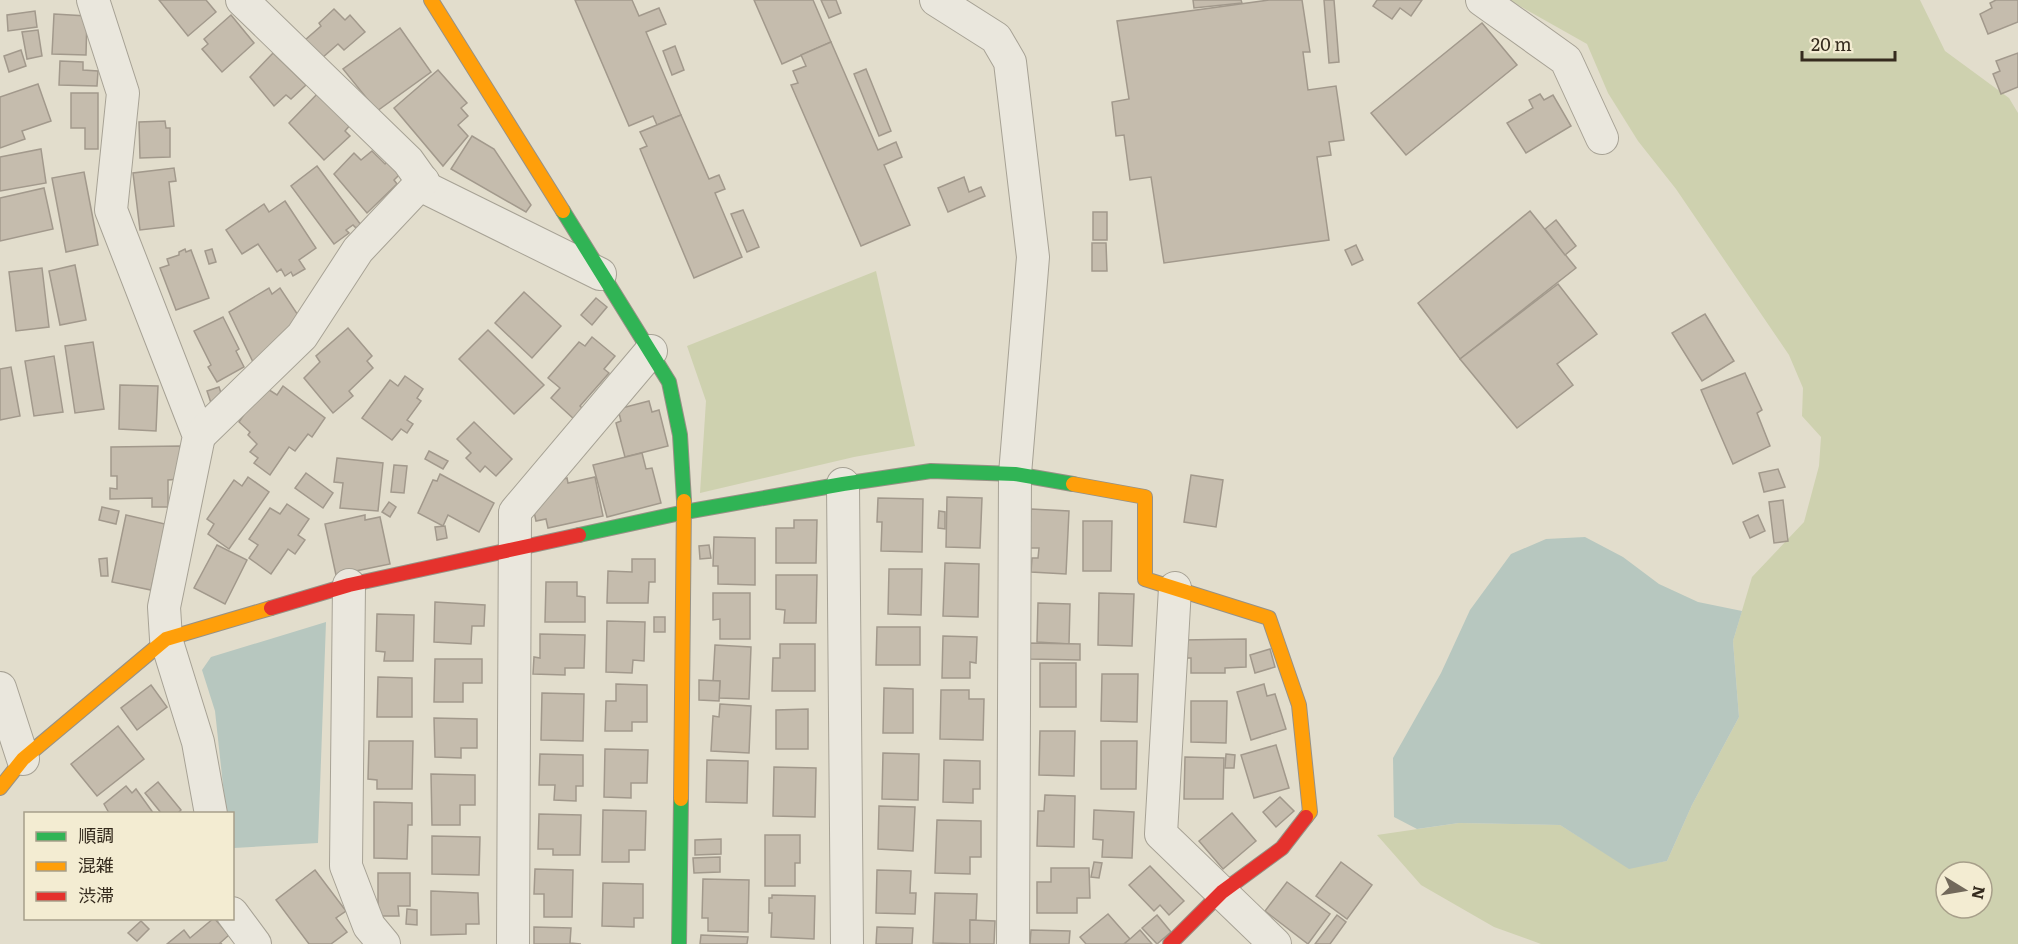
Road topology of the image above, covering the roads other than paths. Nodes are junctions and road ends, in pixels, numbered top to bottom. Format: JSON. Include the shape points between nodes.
{"nodes":[{"id":1,"x":93,"y":0,"type":"edge"},
{"id":2,"x":242,"y":0,"type":"edge"},
{"id":3,"x":936,"y":0,"type":"edge"},
{"id":4,"x":1482,"y":0,"type":"edge"},
{"id":5,"x":439,"y":3,"type":"edge"},
{"id":6,"x":1602,"y":138,"type":"dead end"},
{"id":7,"x":423,"y":182,"type":"junction"},
{"id":8,"x":600,"y":274,"type":"junction"},
{"id":9,"x":651,"y":351,"type":"junction"},
{"id":10,"x":199,"y":436,"type":"junction"},
{"id":11,"x":1015,"y":474,"type":"junction"},
{"id":12,"x":843,"y":484,"type":"junction"},
{"id":13,"x":685,"y":512,"type":"junction"},
{"id":14,"x":515,"y":550,"type":"junction"},
{"id":15,"x":349,"y":585,"type":"junction"},
{"id":16,"x":1175,"y":588,"type":"junction"},
{"id":17,"x":165,"y":639,"type":"junction"},
{"id":18,"x":0,"y":688,"type":"edge"},
{"id":19,"x":24,"y":759,"type":"junction"},
{"id":20,"x":0,"y":789,"type":"edge"},
{"id":21,"x":211,"y":812,"type":"edge"},
{"id":22,"x":1222,"y":892,"type":"junction"},
{"id":23,"x":234,"y":916,"type":"edge"},
{"id":24,"x":255,"y":944,"type":"edge"},
{"id":25,"x":384,"y":944,"type":"edge"},
{"id":26,"x":513,"y":944,"type":"edge"},
{"id":27,"x":679,"y":944,"type":"edge"},
{"id":28,"x":847,"y":944,"type":"edge"},
{"id":29,"x":1013,"y":944,"type":"edge"},
{"id":30,"x":1170,"y":944,"type":"edge"},
{"id":31,"x":1275,"y":944,"type":"edge"}],
"edges":[{"from":1,"to":10,"type":"street","via":[[123,93],[111,210]]},
{"from":2,"to":7,"type":"street","via":[[408,161]]},
{"from":3,"to":11,"type":"street","via":[[996,38],[1010,62],[1033,257]]},
{"from":4,"to":6,"type":"street","via":[[1566,60]]},
{"from":5,"to":8,"type":"street"},
{"from":7,"to":8,"type":"street","via":[[428,189]]},
{"from":7,"to":10,"type":"street","via":[[358,250],[302,336]]},
{"from":8,"to":9,"type":"street"},
{"from":9,"to":13,"type":"street","via":[[669,382],[680,435]]},
{"from":9,"to":14,"type":"street","via":[[515,512]]},
{"from":10,"to":17,"type":"street","via":[[164,607]]},
{"from":11,"to":12,"type":"street","via":[[931,471]]},
{"from":11,"to":16,"type":"street","via":[[1145,497],[1145,579]]},
{"from":11,"to":29,"type":"street"},
{"from":12,"to":13,"type":"street"},
{"from":12,"to":28,"type":"street"},
{"from":13,"to":14,"type":"street"},
{"from":13,"to":27,"type":"street"},
{"from":14,"to":15,"type":"street"},
{"from":14,"to":26,"type":"street"},
{"from":15,"to":17,"type":"street"},
{"from":15,"to":25,"type":"street","via":[[346,866],[369,926]]},
{"from":16,"to":22,"type":"street","via":[[1161,834]]},
{"from":16,"to":22,"type":"street","via":[[1269,618],[1299,705],[1310,812],[1282,848]]},
{"from":17,"to":19,"type":"street"},
{"from":17,"to":21,"type":"street","via":[[198,742]]},
{"from":18,"to":19,"type":"street"},
{"from":19,"to":20,"type":"street"},
{"from":22,"to":30,"type":"street"},
{"from":22,"to":31,"type":"street"},
{"from":23,"to":24,"type":"street"}]}
